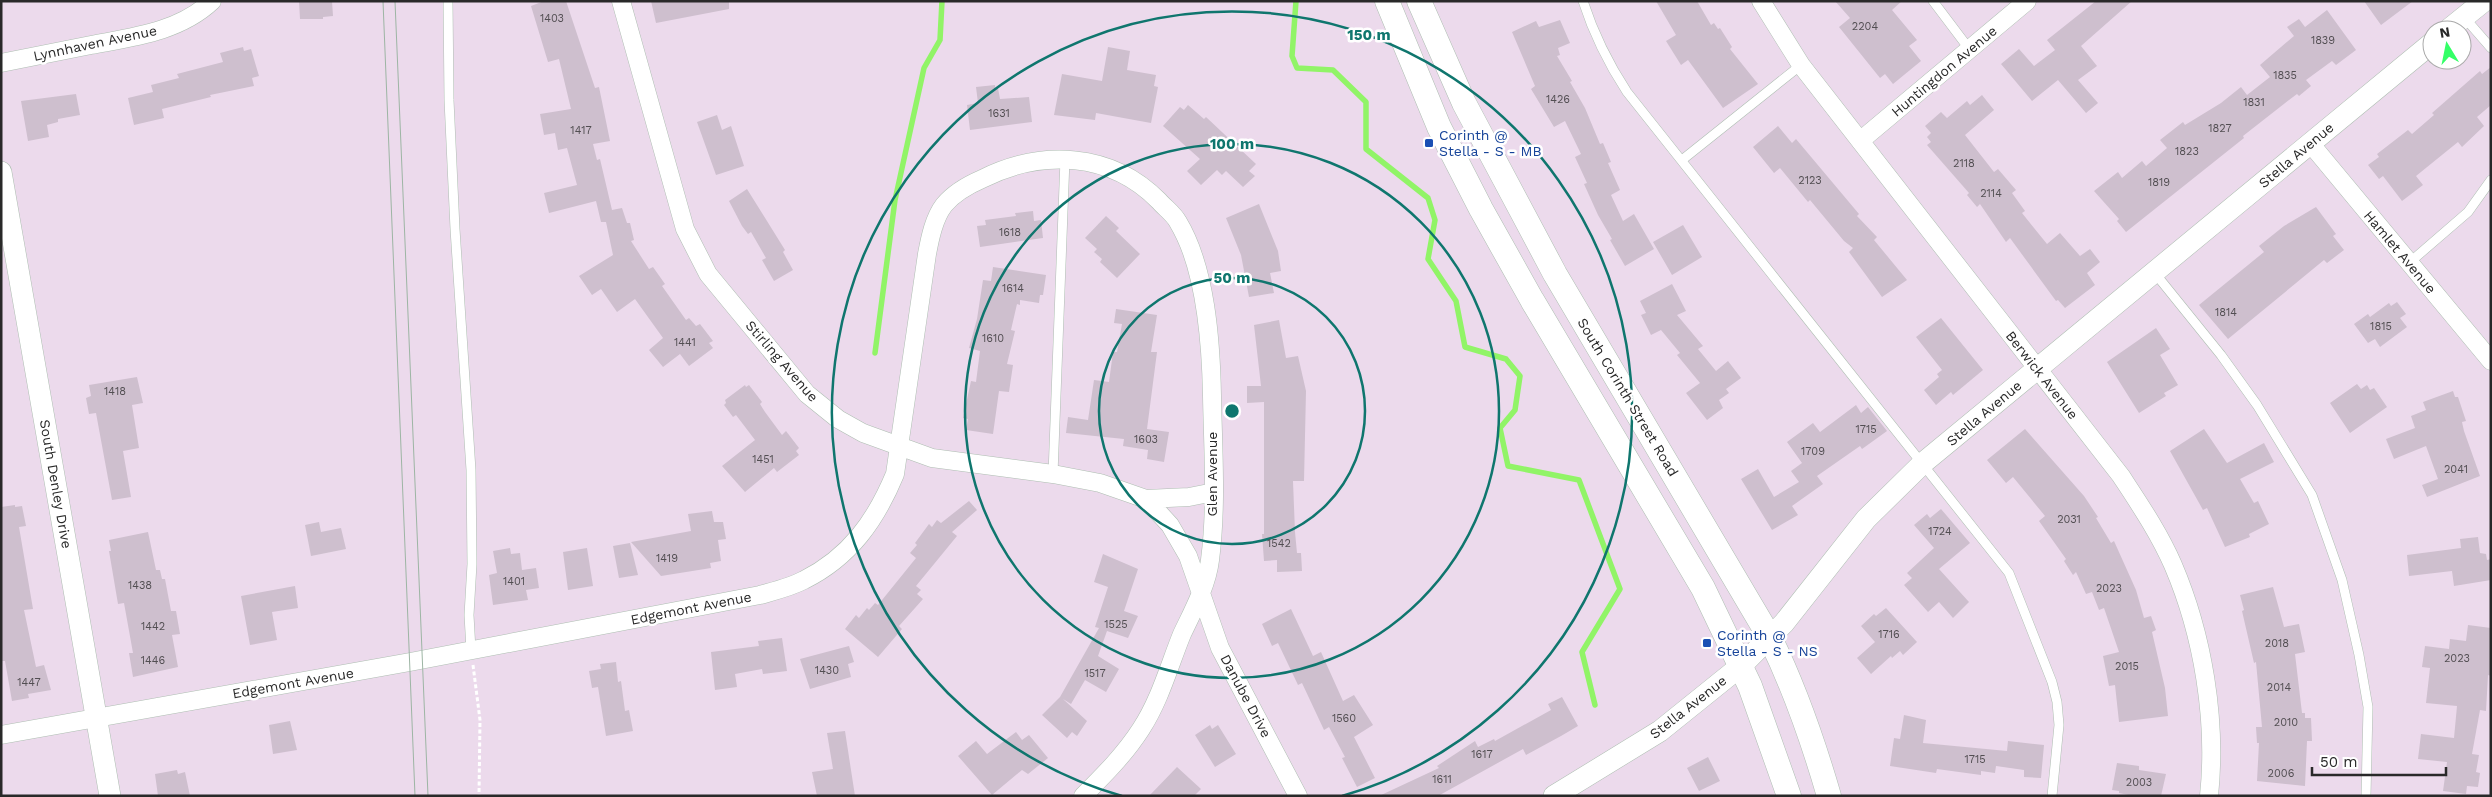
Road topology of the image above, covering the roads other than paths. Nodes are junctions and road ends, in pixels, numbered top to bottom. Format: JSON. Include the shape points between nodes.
{"nodes":[{"id":1,"x":212,"y":1,"type":"edge"},
{"id":2,"x":448,"y":1,"type":"edge"},
{"id":3,"x":622,"y":1,"type":"edge"},
{"id":4,"x":1388,"y":1,"type":"edge"},
{"id":5,"x":1418,"y":1,"type":"edge"},
{"id":6,"x":1583,"y":1,"type":"edge"},
{"id":7,"x":1761,"y":1,"type":"edge"},
{"id":8,"x":1932,"y":1,"type":"edge"},
{"id":9,"x":2027,"y":1,"type":"edge"},
{"id":10,"x":2484,"y":1,"type":"edge"},
{"id":11,"x":2461,"y":20,"type":"edge"},
{"id":12,"x":2472,"y":35,"type":"edge"},
{"id":13,"x":2491,"y":48,"type":"edge"},
{"id":14,"x":1970,"y":50,"type":"junction"},
{"id":15,"x":2422,"y":51,"type":"edge"},
{"id":16,"x":1,"y":63,"type":"edge"},
{"id":17,"x":1801,"y":65,"type":"junction"},
{"id":18,"x":1860,"y":141,"type":"junction"},
{"id":19,"x":2310,"y":144,"type":"junction"},
{"id":20,"x":1065,"y":159,"type":"junction"},
{"id":21,"x":1682,"y":160,"type":"junction"},
{"id":22,"x":1098,"y":163,"type":"joint"},
{"id":23,"x":2491,"y":180,"type":"edge"},
{"id":24,"x":2,"y":181,"type":"edge"},
{"id":25,"x":2409,"y":263,"type":"junction"},
{"id":26,"x":2154,"y":272,"type":"junction"},
{"id":27,"x":2491,"y":361,"type":"edge"},
{"id":28,"x":2037,"y":369,"type":"junction"},
{"id":29,"x":899,"y":448,"type":"junction"},
{"id":30,"x":1923,"y":463,"type":"junction"},
{"id":31,"x":1053,"y":474,"type":"junction"},
{"id":32,"x":1214,"y":492,"type":"junction"},
{"id":33,"x":1146,"y":499,"type":"junction"},
{"id":34,"x":1200,"y":594,"type":"junction"},
{"id":35,"x":1770,"y":638,"type":"junction"},
{"id":36,"x":471,"y":650,"type":"junction"},
{"id":37,"x":1742,"y":664,"type":"junction"},
{"id":38,"x":96,"y":718,"type":"junction"},
{"id":39,"x":1,"y":734,"type":"edge"},
{"id":40,"x":110,"y":796,"type":"edge"},
{"id":41,"x":1083,"y":796,"type":"edge"},
{"id":42,"x":1298,"y":796,"type":"edge"},
{"id":43,"x":1554,"y":796,"type":"edge"},
{"id":44,"x":1789,"y":796,"type":"edge"},
{"id":45,"x":1829,"y":796,"type":"edge"},
{"id":46,"x":2052,"y":796,"type":"edge"},
{"id":47,"x":2209,"y":796,"type":"edge"},
{"id":48,"x":2366,"y":796,"type":"edge"}],
"edges":[{"from":1,"to":16,"type":"street","name":"Lynnhaven Avenue","via":[[201,12],[147,34]]},
{"from":2,"to":36,"type":"lane","via":[[455,229],[471,470]]},
{"from":3,"to":29,"type":"street","name":"Stirling Avenue","via":[[685,228],[708,274],[807,394],[838,419]]},
{"from":4,"to":37,"type":"main road","via":[[1439,127],[1481,209],[1703,588]]},
{"from":5,"to":35,"type":"main road","name":"South Corinth Street Road","via":[[1464,103],[1556,274]]},
{"from":6,"to":21,"type":"lane","via":[[1593,32],[1623,86]]},
{"from":7,"to":17,"type":"street","name":"Berwick Avenue"},
{"from":8,"to":14,"type":"lane"},
{"from":9,"to":14,"type":"street","name":"Huntingdon Avenue"},
{"from":10,"to":11,"type":"street"},
{"from":12,"to":13,"type":"lane"},
{"from":14,"to":18,"type":"street","name":"Huntingdon Avenue"},
{"from":15,"to":19,"type":"street","name":"Stella Avenue"},
{"from":17,"to":18,"type":"street","name":"Berwick Avenue"},
{"from":17,"to":21,"type":"lane"},
{"from":18,"to":28,"type":"street","name":"Berwick Avenue"},
{"from":19,"to":25,"type":"street","name":"Hamlet Avenue"},
{"from":19,"to":26,"type":"street","name":"Stella Avenue"},
{"from":20,"to":22,"type":"street","name":"Edgemont Avenue"},
{"from":20,"to":29,"type":"street","name":"Edgemont Avenue","via":[[1001,169],[964,187],[943,206],[932,231],[927,254]]},
{"from":20,"to":31,"type":"lane"},
{"from":21,"to":30,"type":"lane"},
{"from":22,"to":32,"type":"street","name":"Glen Avenue","via":[[1147,189],[1178,220],[1193,256],[1211,372]]},
{"from":23,"to":25,"type":"lane","via":[[2468,212]]},
{"from":24,"to":38,"type":"street","name":"South Denley Drive"},
{"from":25,"to":27,"type":"street","name":"Hamlet Avenue"},
{"from":26,"to":28,"type":"street","name":"Stella Avenue"},
{"from":26,"to":48,"type":"lane","via":[[2222,355],[2312,494],[2342,580],[2359,656],[2368,707]]},
{"from":28,"to":30,"type":"street","name":"Stella Avenue"},
{"from":28,"to":47,"type":"street","name":"Berwick Avenue","via":[[2121,476],[2152,524],[2173,565],[2190,615],[2203,672],[2211,744]]},
{"from":29,"to":31,"type":"street","name":"Stirling Avenue","via":[[932,458]]},
{"from":29,"to":36,"type":"street","name":"Edgemont Avenue","via":[[895,474],[883,504],[864,533],[834,561],[804,581],[760,595]]},
{"from":30,"to":35,"type":"street","name":"Stella Avenue","via":[[1866,519]]},
{"from":30,"to":46,"type":"lane","via":[[2010,574],[2049,673],[2059,725]]},
{"from":31,"to":33,"type":"street","name":"Stirling Avenue","via":[[1100,483]]},
{"from":32,"to":33,"type":"street","name":"Stirling Avenue","via":[[1189,498]]},
{"from":32,"to":34,"type":"street","name":"Glen Avenue","via":[[1210,561]]},
{"from":33,"to":34,"type":"street","name":"Stirling Avenue","via":[[1170,525],[1188,556]]},
{"from":34,"to":41,"type":"street","name":"Glen Avenue","via":[[1142,728]]},
{"from":34,"to":42,"type":"street","name":"Danube Drive","via":[[1220,648]]},
{"from":35,"to":37,"type":"street","name":"Stella Avenue"},
{"from":35,"to":45,"type":"main road","name":"South Corinth Street Road","via":[[1793,686]]},
{"from":36,"to":38,"type":"street","name":"Edgemont Avenue"},
{"from":37,"to":43,"type":"street","name":"Stella Avenue","via":[[1660,731]]},
{"from":37,"to":44,"type":"main road","via":[[1768,729]]},
{"from":38,"to":39,"type":"street","name":"Edgemont Avenue"},
{"from":38,"to":40,"type":"street","name":"South Denley Drive"}]}
